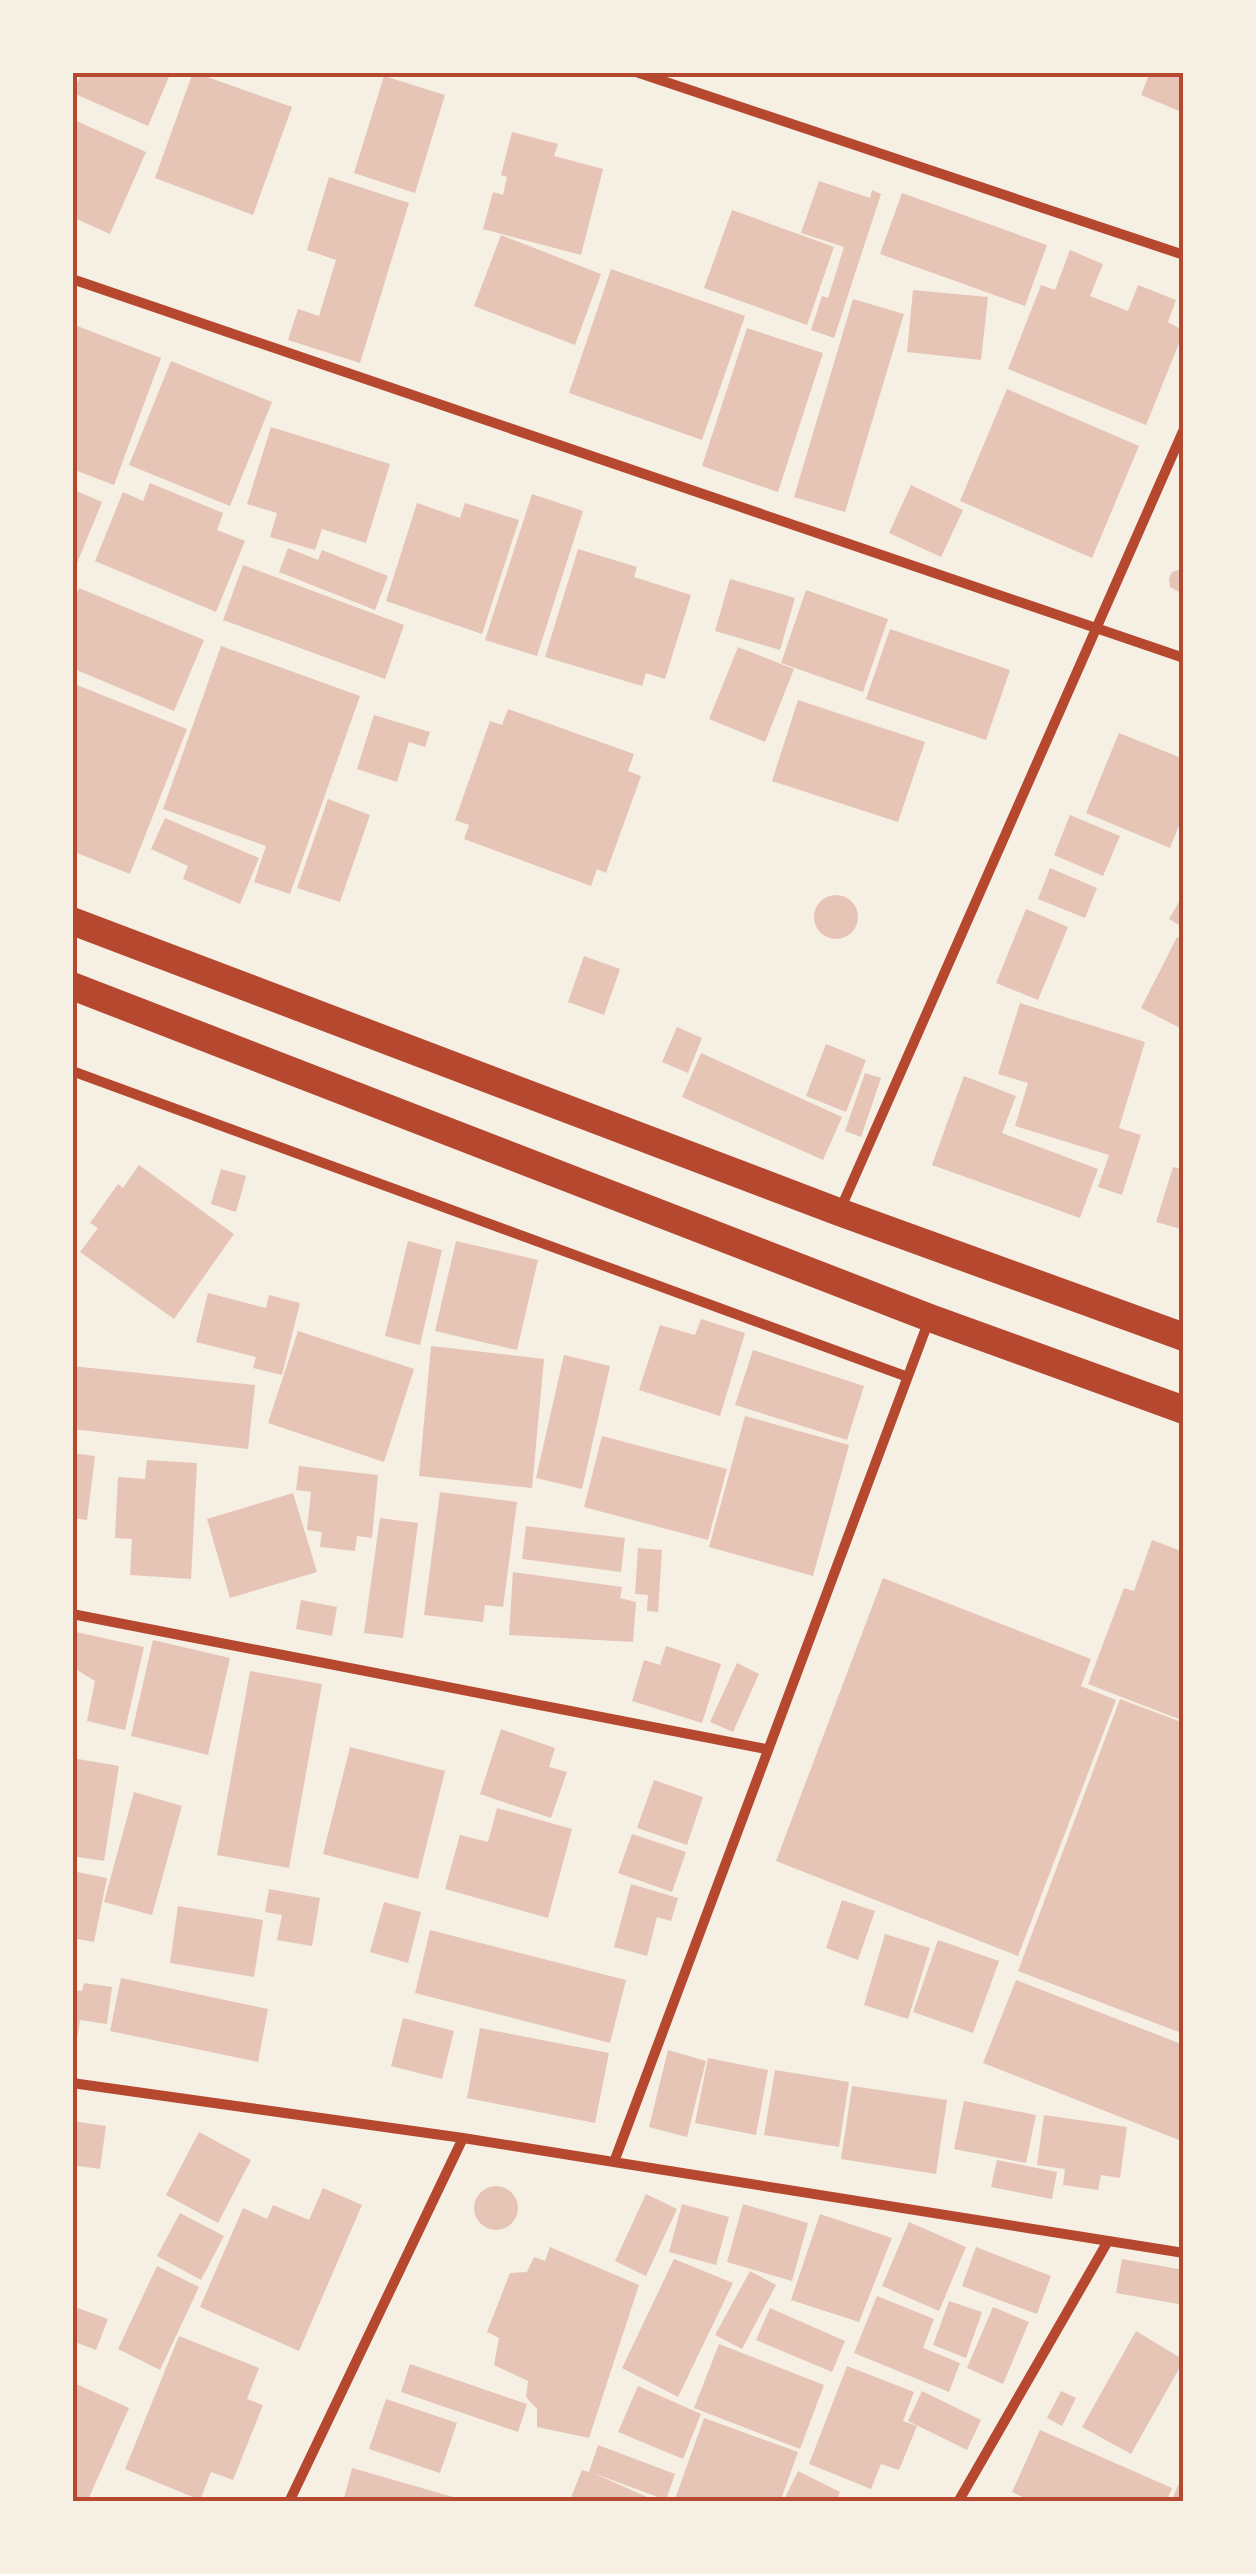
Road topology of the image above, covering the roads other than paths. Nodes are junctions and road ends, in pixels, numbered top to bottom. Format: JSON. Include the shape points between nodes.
{"nodes":[{"id":1,"x":636,"y":72,"type":"edge"},
{"id":2,"x":1184,"y":256,"type":"edge"},
{"id":3,"x":72,"y":279,"type":"edge"},
{"id":4,"x":1184,"y":428,"type":"edge"},
{"id":5,"x":1097,"y":625,"type":"junction"},
{"id":6,"x":1184,"y":658,"type":"edge"},
{"id":7,"x":72,"y":921,"type":"edge"},
{"id":8,"x":72,"y":986,"type":"edge"},
{"id":9,"x":72,"y":1071,"type":"edge"},
{"id":10,"x":839,"y":1212,"type":"junction"},
{"id":11,"x":930,"y":1318,"type":"junction"},
{"id":12,"x":1184,"y":1336,"type":"edge"},
{"id":13,"x":905,"y":1376,"type":"junction"},
{"id":14,"x":1184,"y":1410,"type":"edge"},
{"id":15,"x":72,"y":1614,"type":"edge"},
{"id":16,"x":766,"y":1749,"type":"junction"},
{"id":17,"x":72,"y":2083,"type":"edge"},
{"id":18,"x":463,"y":2138,"type":"junction"},
{"id":19,"x":614,"y":2162,"type":"junction"},
{"id":20,"x":1108,"y":2241,"type":"junction"},
{"id":21,"x":1184,"y":2253,"type":"edge"},
{"id":22,"x":289,"y":2502,"type":"edge"},
{"id":23,"x":958,"y":2502,"type":"edge"}],
"edges":[{"from":1,"to":2,"type":"street"},
{"from":3,"to":5,"type":"street"},
{"from":4,"to":5,"type":"street"},
{"from":5,"to":6,"type":"street"},
{"from":5,"to":10,"type":"street"},
{"from":7,"to":10,"type":"highway"},
{"from":8,"to":11,"type":"highway"},
{"from":9,"to":13,"type":"street"},
{"from":10,"to":12,"type":"highway"},
{"from":11,"to":13,"type":"street"},
{"from":11,"to":14,"type":"highway"},
{"from":13,"to":16,"type":"street"},
{"from":15,"to":16,"type":"street"},
{"from":16,"to":19,"type":"street"},
{"from":17,"to":18,"type":"street"},
{"from":18,"to":19,"type":"street"},
{"from":18,"to":22,"type":"street"},
{"from":19,"to":20,"type":"street"},
{"from":20,"to":21,"type":"street"},
{"from":20,"to":23,"type":"street"}]}
